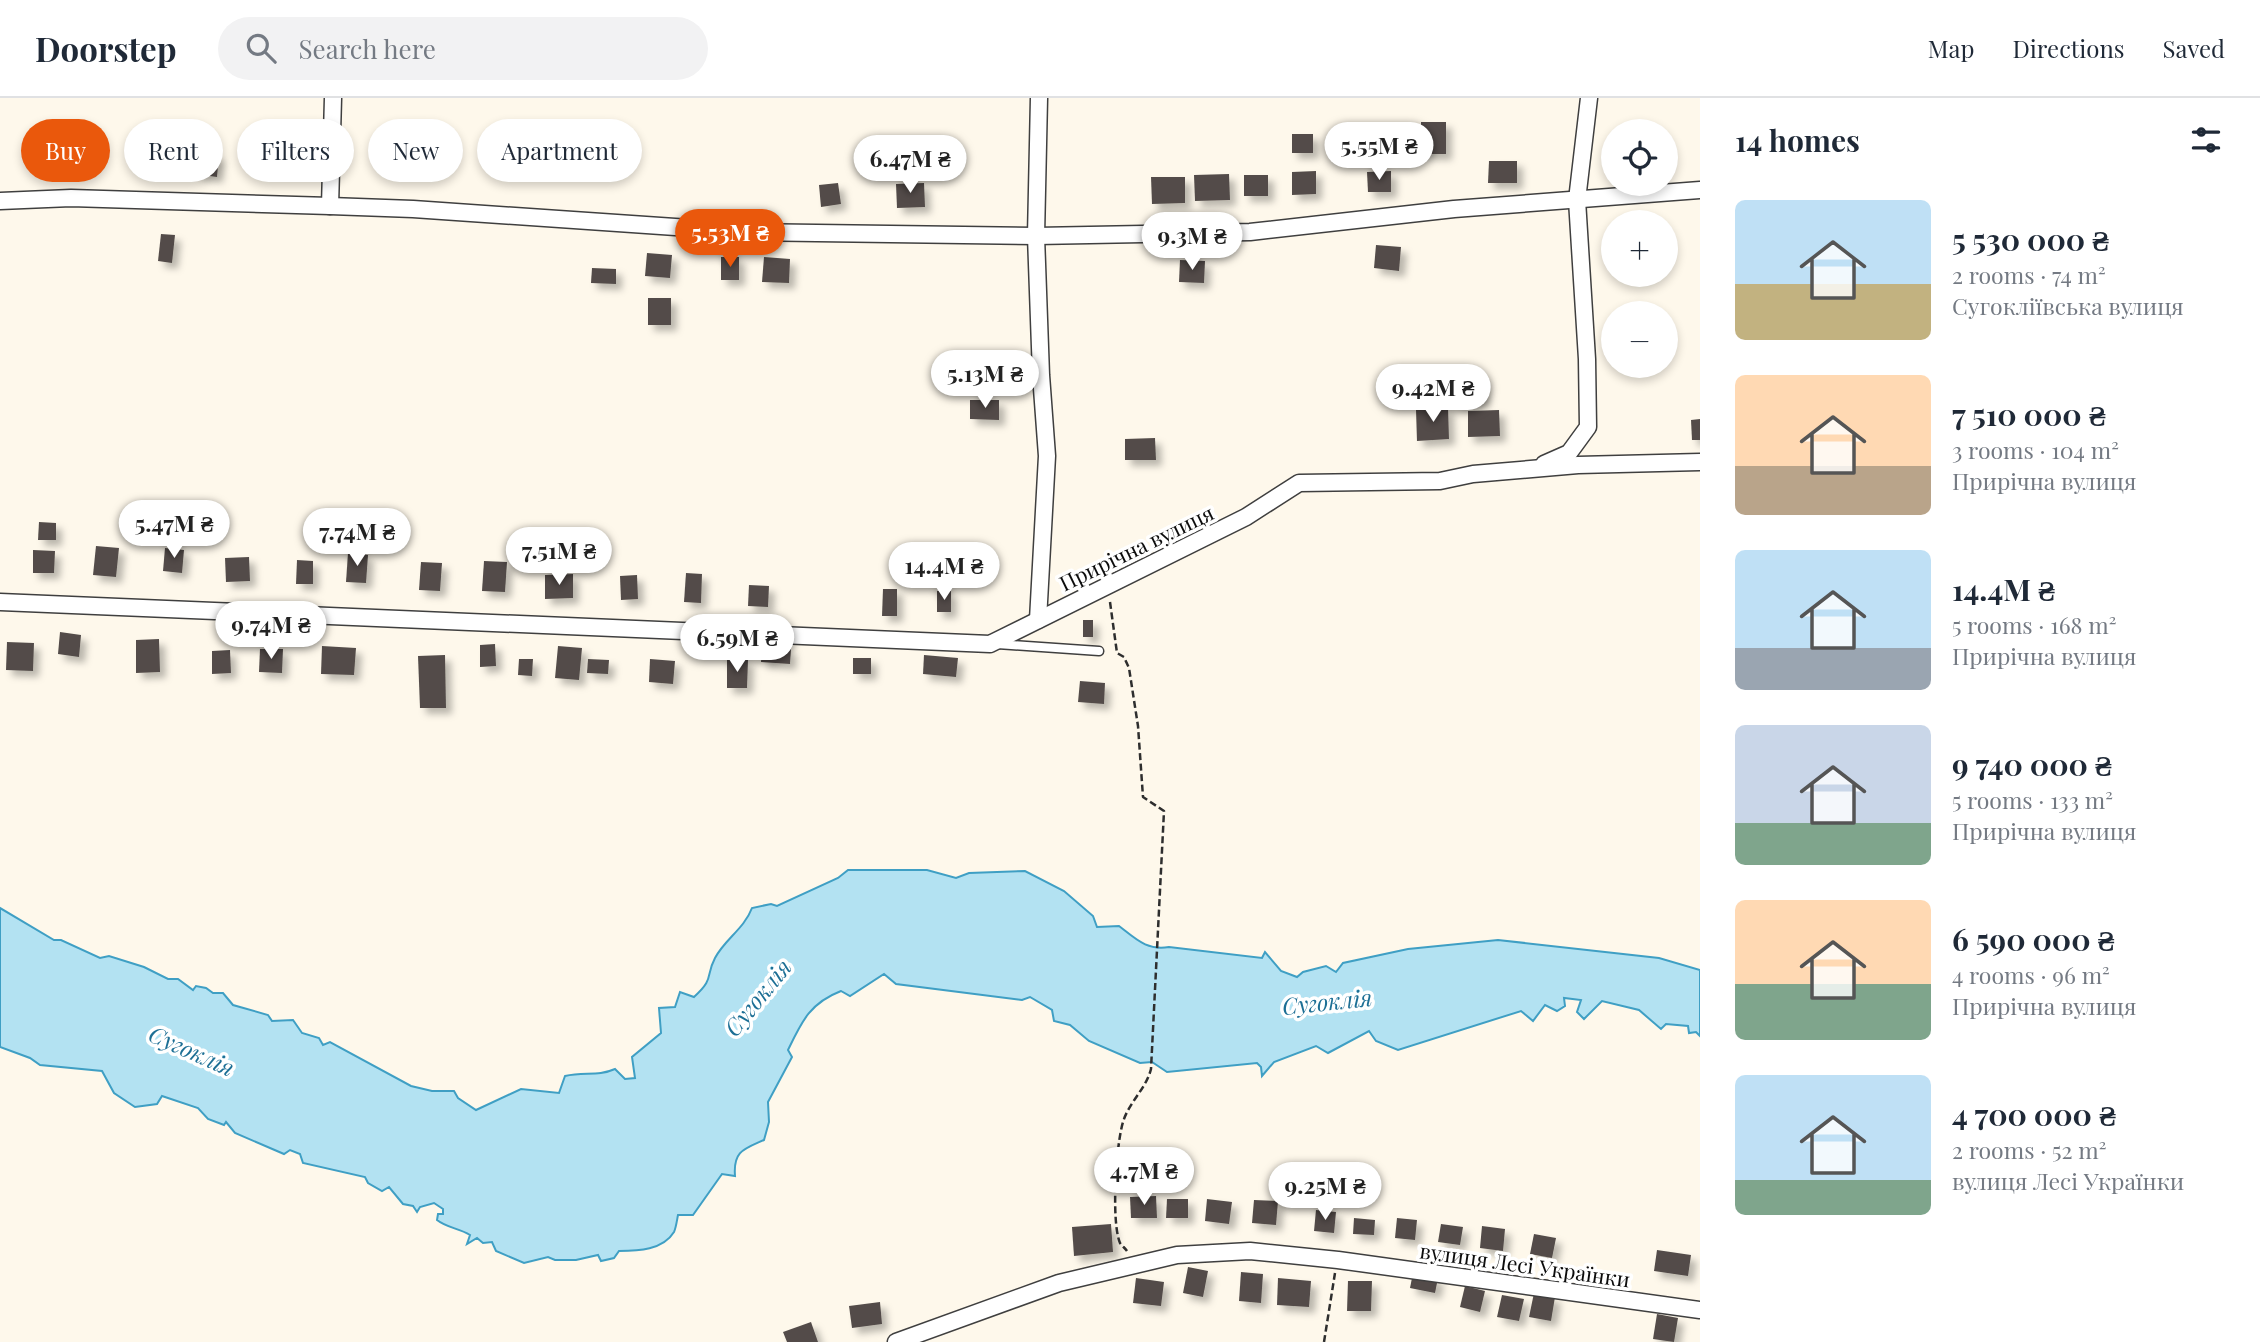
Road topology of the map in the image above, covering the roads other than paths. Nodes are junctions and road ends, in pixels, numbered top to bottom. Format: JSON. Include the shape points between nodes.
{"nodes":[{"id":1,"x":332,"y":98,"type":"edge"},
{"id":2,"x":1039,"y":98,"type":"edge"},
{"id":3,"x":1589,"y":98,"type":"edge"},
{"id":4,"x":1700,"y":190,"type":"edge"},
{"id":5,"x":1577,"y":200,"type":"junction"},
{"id":6,"x":0,"y":201,"type":"edge"},
{"id":7,"x":330,"y":206,"type":"junction"},
{"id":8,"x":1036,"y":236,"type":"junction"},
{"id":9,"x":1700,"y":461,"type":"edge"},
{"id":10,"x":1534,"y":469,"type":"junction"},
{"id":11,"x":0,"y":602,"type":"edge"},
{"id":12,"x":1038,"y":620,"type":"junction"},
{"id":13,"x":990,"y":644,"type":"junction"},
{"id":14,"x":1099,"y":651,"type":"dead end"},
{"id":15,"x":1700,"y":1310,"type":"edge"},
{"id":16,"x":896,"y":1342,"type":"edge"}],
"edges":[{"from":1,"to":7,"type":"street"},
{"from":2,"to":8,"type":"street"},
{"from":3,"to":5,"type":"street"},
{"from":4,"to":5,"type":"street"},
{"from":5,"to":8,"type":"street","via":[[1250,232]]},
{"from":5,"to":10,"type":"street","via":[[1588,427],[1569,453]]},
{"from":6,"to":7,"type":"street","via":[[71,198]]},
{"from":7,"to":8,"type":"street","via":[[748,232]]},
{"from":8,"to":12,"type":"street","via":[[1047,456]]},
{"from":9,"to":10,"type":"street","name":"Прирічна вулиця"},
{"from":10,"to":12,"type":"street","name":"Прирічна вулиця","via":[[1440,481],[1299,483],[1246,517]]},
{"from":11,"to":13,"type":"street","name":"Прирічна вулиця"},
{"from":12,"to":13,"type":"street","name":"Прирічна вулиця"},
{"from":13,"to":14,"type":"lane"},
{"from":15,"to":16,"type":"street","name":"вулиця Лесі Українки","via":[[1250,1251],[1177,1255],[1059,1283]]}]}
